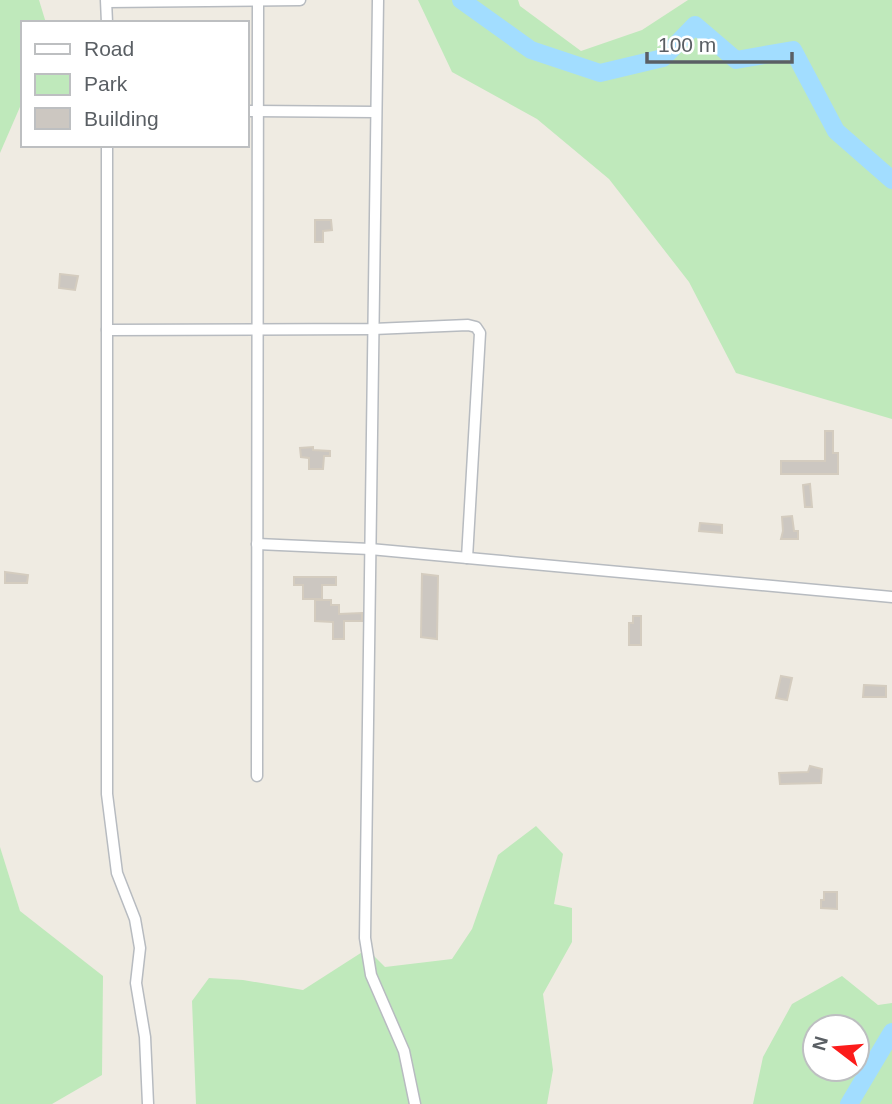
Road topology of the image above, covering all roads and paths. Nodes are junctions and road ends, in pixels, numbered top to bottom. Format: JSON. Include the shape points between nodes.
{"nodes":[{"id":1,"x":300,"y":0,"type":"edge"},
{"id":2,"x":377,"y":0,"type":"edge"},
{"id":3,"x":106,"y":1,"type":"edge"},
{"id":4,"x":258,"y":1,"type":"edge"},
{"id":5,"x":107,"y":21,"type":"edge"},
{"id":6,"x":252,"y":111,"type":"edge"},
{"id":7,"x":375,"y":111,"type":"junction"},
{"id":8,"x":107,"y":147,"type":"edge"},
{"id":9,"x":258,"y":329,"type":"junction"},
{"id":10,"x":373,"y":329,"type":"junction"},
{"id":11,"x":107,"y":330,"type":"junction"},
{"id":12,"x":257,"y":544,"type":"junction"},
{"id":13,"x":370,"y":549,"type":"junction"},
{"id":14,"x":467,"y":558,"type":"junction"},
{"id":15,"x":892,"y":597,"type":"edge"},
{"id":16,"x":257,"y":776,"type":"dead end"},
{"id":17,"x":148,"y":1104,"type":"edge"},
{"id":18,"x":415,"y":1104,"type":"edge"}],
"edges":[{"from":1,"to":4,"type":"street"},
{"from":2,"to":7,"type":"street"},
{"from":3,"to":4,"type":"street"},
{"from":3,"to":5,"type":"street"},
{"from":4,"to":6,"type":"street"},
{"from":6,"to":7,"type":"street"},
{"from":6,"to":9,"type":"street"},
{"from":7,"to":10,"type":"street"},
{"from":8,"to":11,"type":"street"},
{"from":9,"to":10,"type":"street"},
{"from":9,"to":11,"type":"street"},
{"from":9,"to":12,"type":"street"},
{"from":10,"to":13,"type":"street"},
{"from":10,"to":14,"type":"street","via":[[468,325],[480,333]]},
{"from":11,"to":17,"type":"street","via":[[107,794],[117,873],[135,919],[140,948],[136,983],[145,1037]]},
{"from":12,"to":13,"type":"street"},
{"from":12,"to":16,"type":"street"},
{"from":13,"to":14,"type":"street"},
{"from":13,"to":18,"type":"street","via":[[365,938],[371,975],[404,1051]]},
{"from":14,"to":15,"type":"street"}]}
